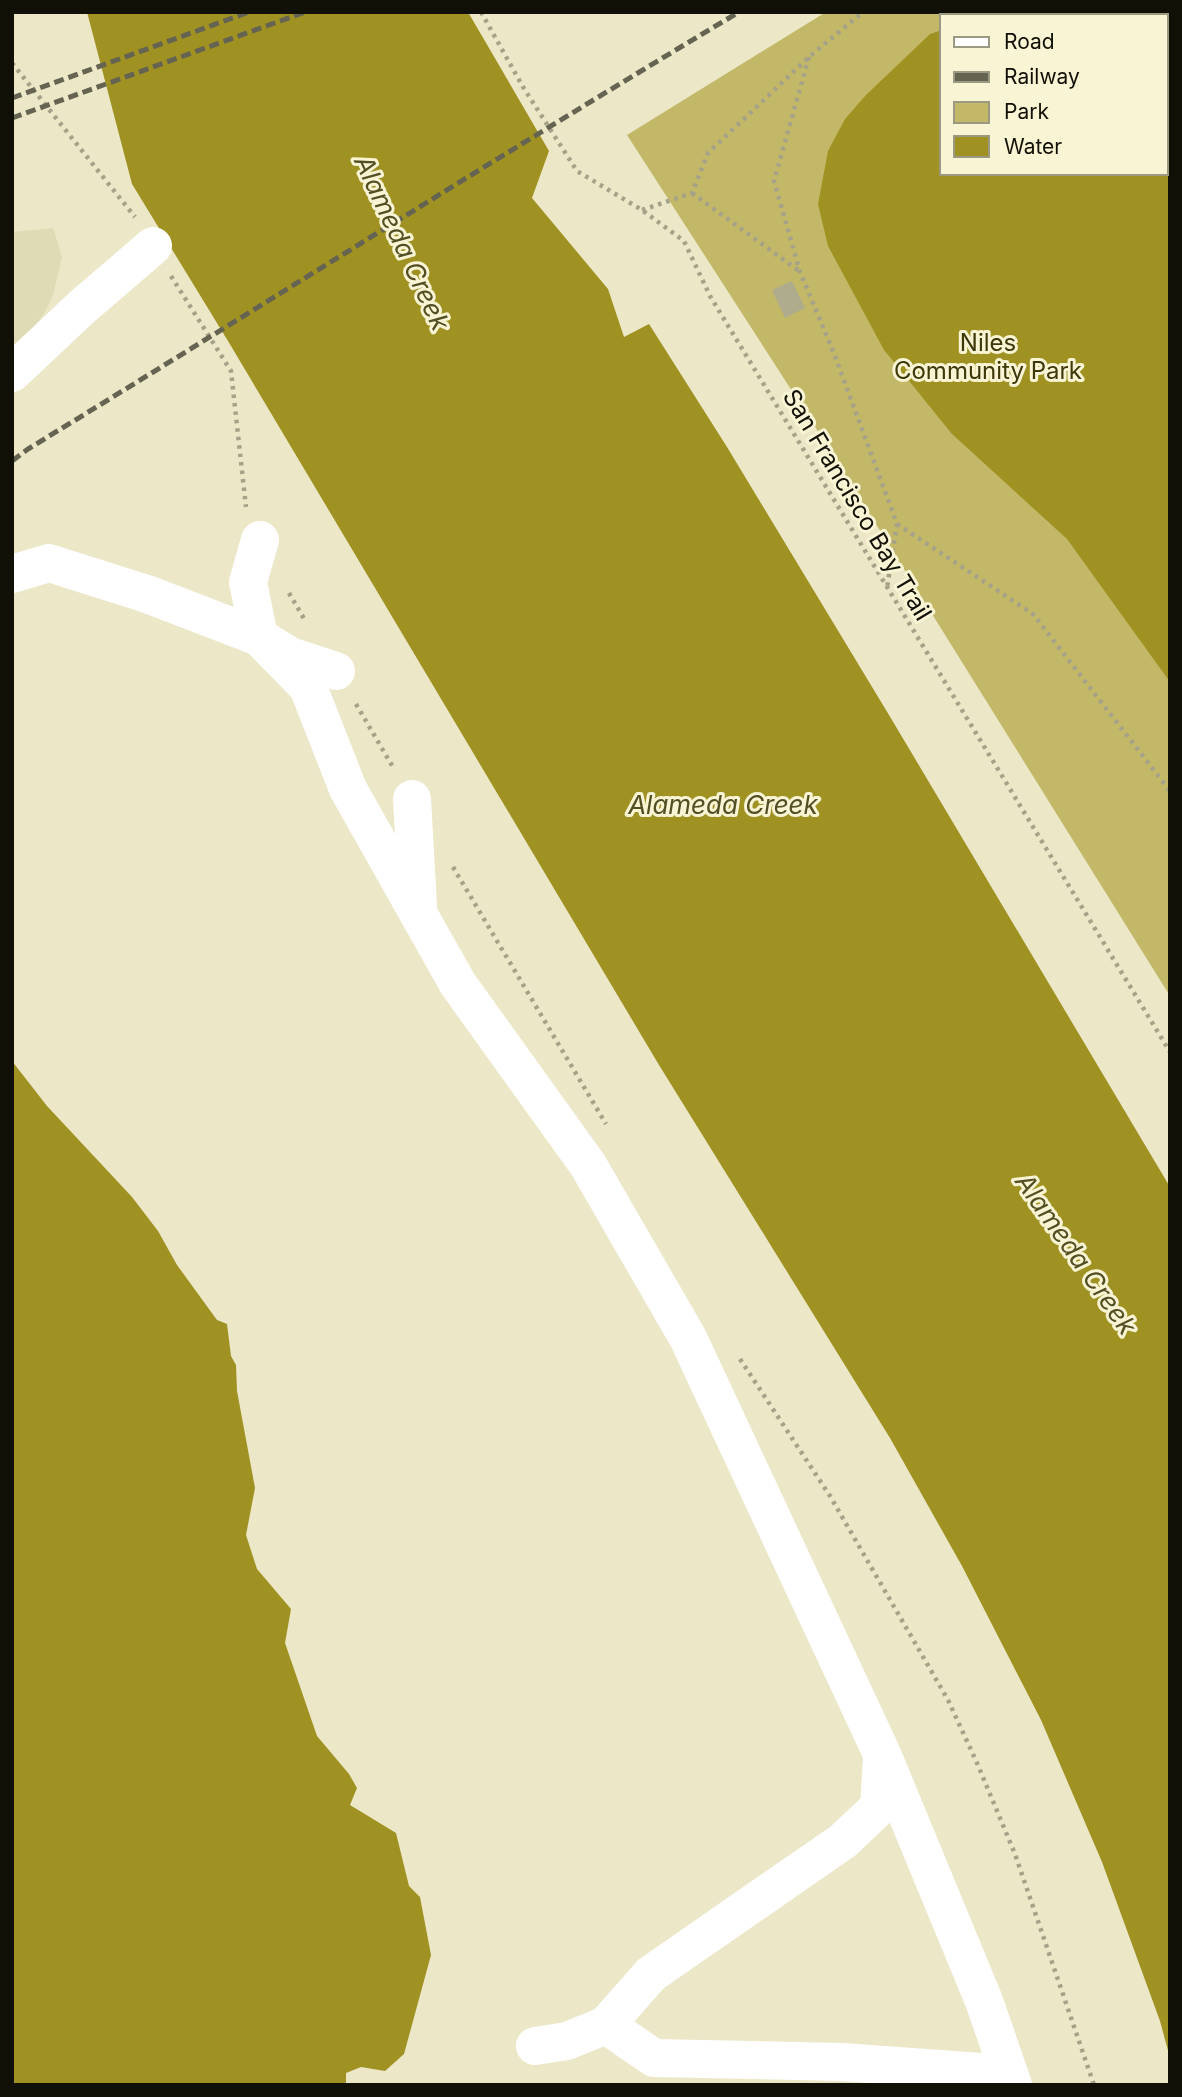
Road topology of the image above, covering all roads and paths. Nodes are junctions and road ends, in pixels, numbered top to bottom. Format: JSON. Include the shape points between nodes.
{"nodes":[{"id":1,"x":481,"y":12,"type":"edge"},
{"id":2,"x":863,"y":12,"type":"edge"},
{"id":3,"x":809,"y":57,"type":"junction"},
{"id":4,"x":692,"y":193,"type":"junction"},
{"id":5,"x":642,"y":210,"type":"junction"},
{"id":6,"x":153,"y":246,"type":"dead end"},
{"id":7,"x":800,"y":272,"type":"junction"},
{"id":8,"x":12,"y":373,"type":"edge"},
{"id":9,"x":897,"y":524,"type":"junction"},
{"id":10,"x":260,"y":540,"type":"dead end"},
{"id":11,"x":12,"y":574,"type":"edge"},
{"id":12,"x":887,"y":588,"type":"junction"},
{"id":13,"x":259,"y":637,"type":"junction"},
{"id":14,"x":336,"y":671,"type":"dead end"},
{"id":15,"x":1170,"y":791,"type":"edge"},
{"id":16,"x":412,"y":799,"type":"dead end"},
{"id":17,"x":419,"y":914,"type":"junction"},
{"id":18,"x":1170,"y":1052,"type":"edge"},
{"id":19,"x":882,"y":1754,"type":"junction"},
{"id":20,"x":606,"y":2025,"type":"junction"},
{"id":21,"x":535,"y":2046,"type":"dead end"},
{"id":22,"x":851,"y":2073,"type":"edge"},
{"id":23,"x":1011,"y":2079,"type":"edge"}],
"edges":[{"from":1,"to":5,"type":"path","name":"San Francisco Bay Trail","via":[[577,172]]},
{"from":2,"to":3,"type":"path"},
{"from":3,"to":4,"type":"path","via":[[708,153]]},
{"from":3,"to":7,"type":"path","via":[[774,181]]},
{"from":4,"to":5,"type":"path"},
{"from":4,"to":7,"type":"path"},
{"from":5,"to":12,"type":"path","name":"San Francisco Bay Trail","via":[[684,241],[710,296]]},
{"from":6,"to":8,"type":"lane"},
{"from":7,"to":9,"type":"path"},
{"from":9,"to":12,"type":"path"},
{"from":9,"to":15,"type":"path","via":[[1033,614]]},
{"from":10,"to":13,"type":"lane","via":[[248,582]]},
{"from":11,"to":13,"type":"lane","via":[[49,563]]},
{"from":12,"to":18,"type":"path","name":"San Francisco Bay Trail"},
{"from":13,"to":14,"type":"lane","via":[[290,656]]},
{"from":13,"to":17,"type":"lane","via":[[308,688],[348,789]]},
{"from":16,"to":17,"type":"lane"},
{"from":17,"to":19,"type":"lane","via":[[458,984],[588,1165],[688,1338]]},
{"from":19,"to":20,"type":"lane","via":[[879,1807],[843,1841],[651,1974]]},
{"from":19,"to":23,"type":"lane","via":[[984,2001]]},
{"from":20,"to":21,"type":"lane"},
{"from":20,"to":22,"type":"lane","via":[[654,2058]]},
{"from":22,"to":23,"type":"lane"}]}
